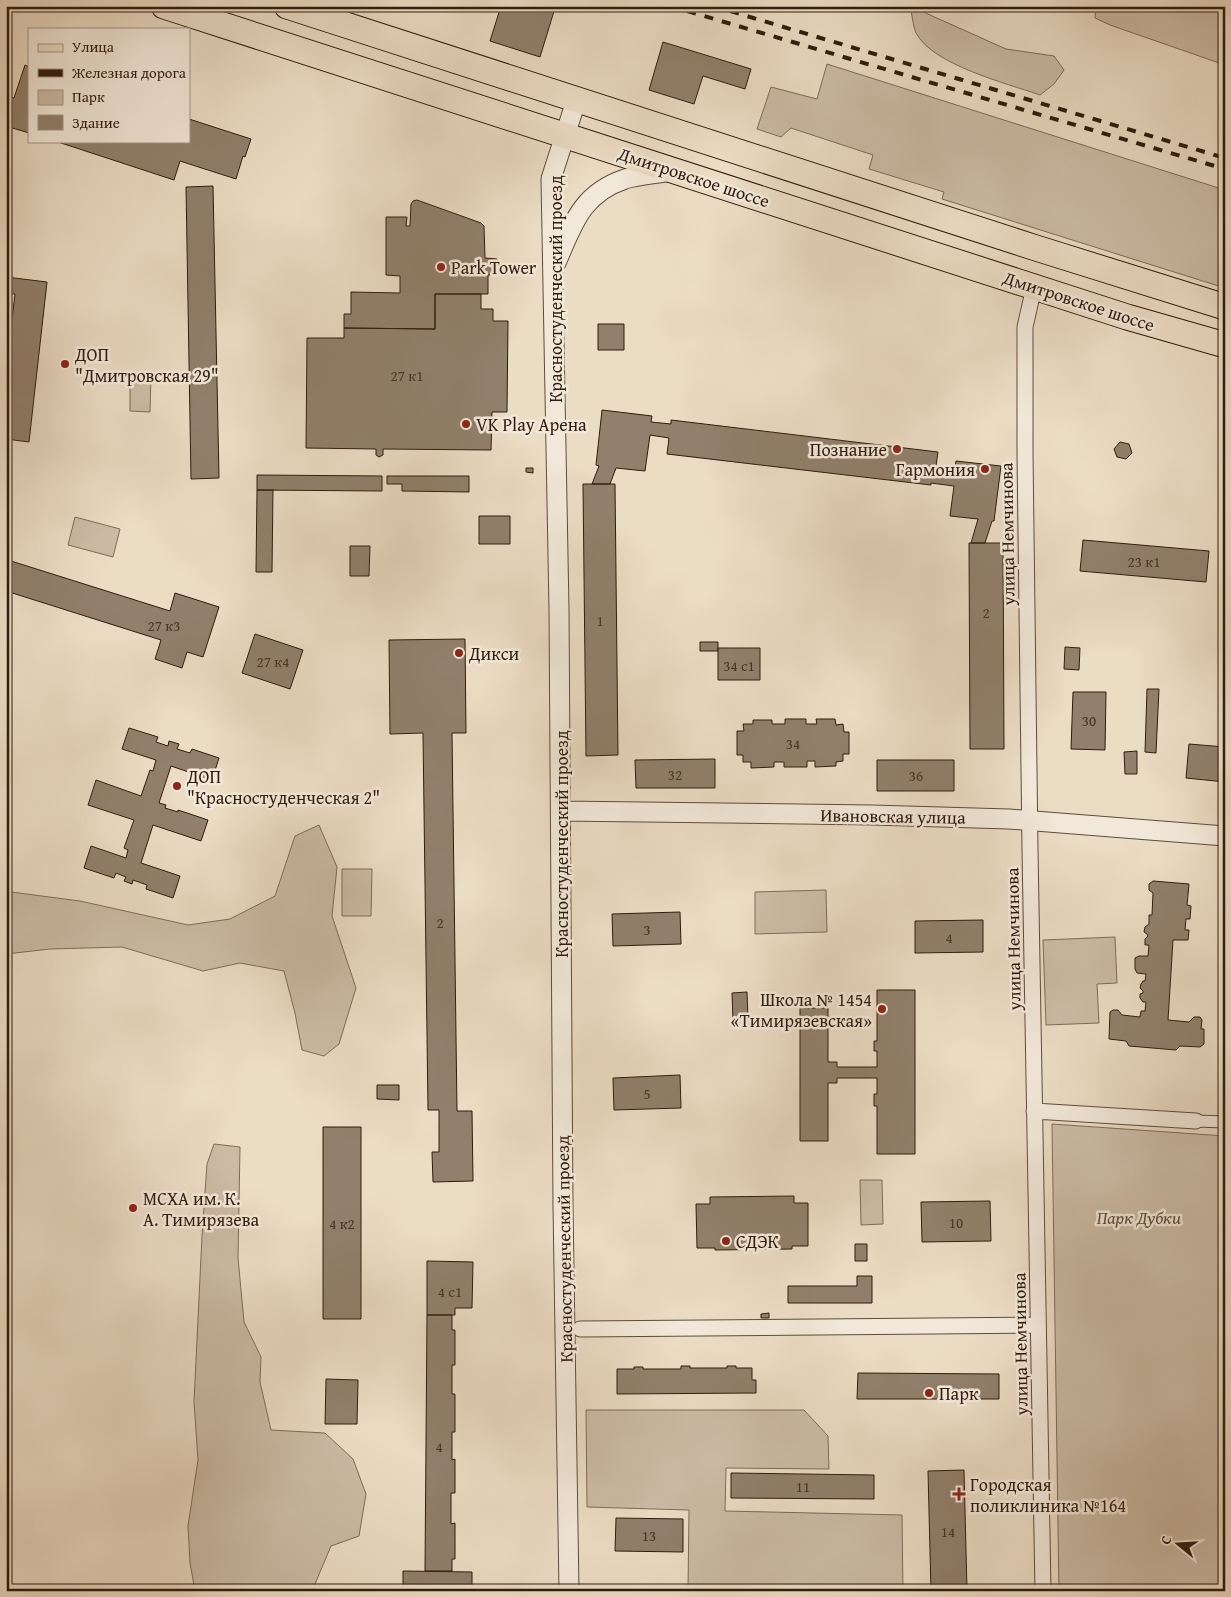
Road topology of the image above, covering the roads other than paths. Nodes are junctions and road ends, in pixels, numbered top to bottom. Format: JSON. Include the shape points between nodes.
{"nodes":[{"id":1,"x":164,"y":6,"type":"edge"},
{"id":2,"x":287,"y":6,"type":"edge"},
{"id":3,"x":576,"y":101,"type":"junction"},
{"id":4,"x":565,"y":137,"type":"junction"},
{"id":5,"x":675,"y":170,"type":"junction"},
{"id":6,"x":553,"y":269,"type":"junction"},
{"id":7,"x":1034,"y":287,"type":"junction"},
{"id":8,"x":1225,"y":307,"type":"edge"},
{"id":9,"x":1225,"y":345,"type":"edge"},
{"id":10,"x":561,"y":811,"type":"junction"},
{"id":11,"x":1030,"y":821,"type":"junction"},
{"id":12,"x":1225,"y":836,"type":"edge"},
{"id":13,"x":1034,"y":1111,"type":"junction"},
{"id":14,"x":1196,"y":1121,"type":"joint"},
{"id":15,"x":1225,"y":1122,"type":"edge"},
{"id":16,"x":1038,"y":1325,"type":"junction"},
{"id":17,"x":580,"y":1330,"type":"dead end"},
{"id":18,"x":569,"y":1591,"type":"edge"},
{"id":19,"x":1043,"y":1591,"type":"edge"}],
"edges":[{"from":1,"to":4,"type":"main road","name":"Дмитровское шоссе"},
{"from":2,"to":3,"type":"main road","name":"Дмитровское шоссе"},
{"from":3,"to":4,"type":"street","name":"Красностуденческий проезд"},
{"from":3,"to":8,"type":"main road","name":"Дмитровское шоссе"},
{"from":4,"to":5,"type":"main road","name":"Дмитровское шоссе"},
{"from":4,"to":6,"type":"street","name":"Красностуденческий проезд","via":[[551,179]]},
{"from":5,"to":6,"type":"street","via":[[625,179],[597,192],[571,228]]},
{"from":5,"to":7,"type":"main road","name":"Дмитровское шоссе"},
{"from":6,"to":10,"type":"street","name":"Красностуденческий проезд"},
{"from":7,"to":9,"type":"main road","name":"Дмитровское шоссе"},
{"from":7,"to":11,"type":"street","name":"улица Немчинова","via":[[1025,327]]},
{"from":10,"to":11,"type":"street","name":"Ивановская улица","via":[[872,815]]},
{"from":10,"to":18,"type":"street","name":"Красностуденческий проезд"},
{"from":11,"to":12,"type":"street","name":"Ивановская улица"},
{"from":11,"to":13,"type":"street","name":"улица Немчинова"},
{"from":13,"to":14,"type":"street"},
{"from":13,"to":16,"type":"street","name":"улица Немчинова"},
{"from":14,"to":15,"type":"street"},
{"from":16,"to":17,"type":"street"},
{"from":16,"to":19,"type":"street","name":"улица Немчинова"}]}
